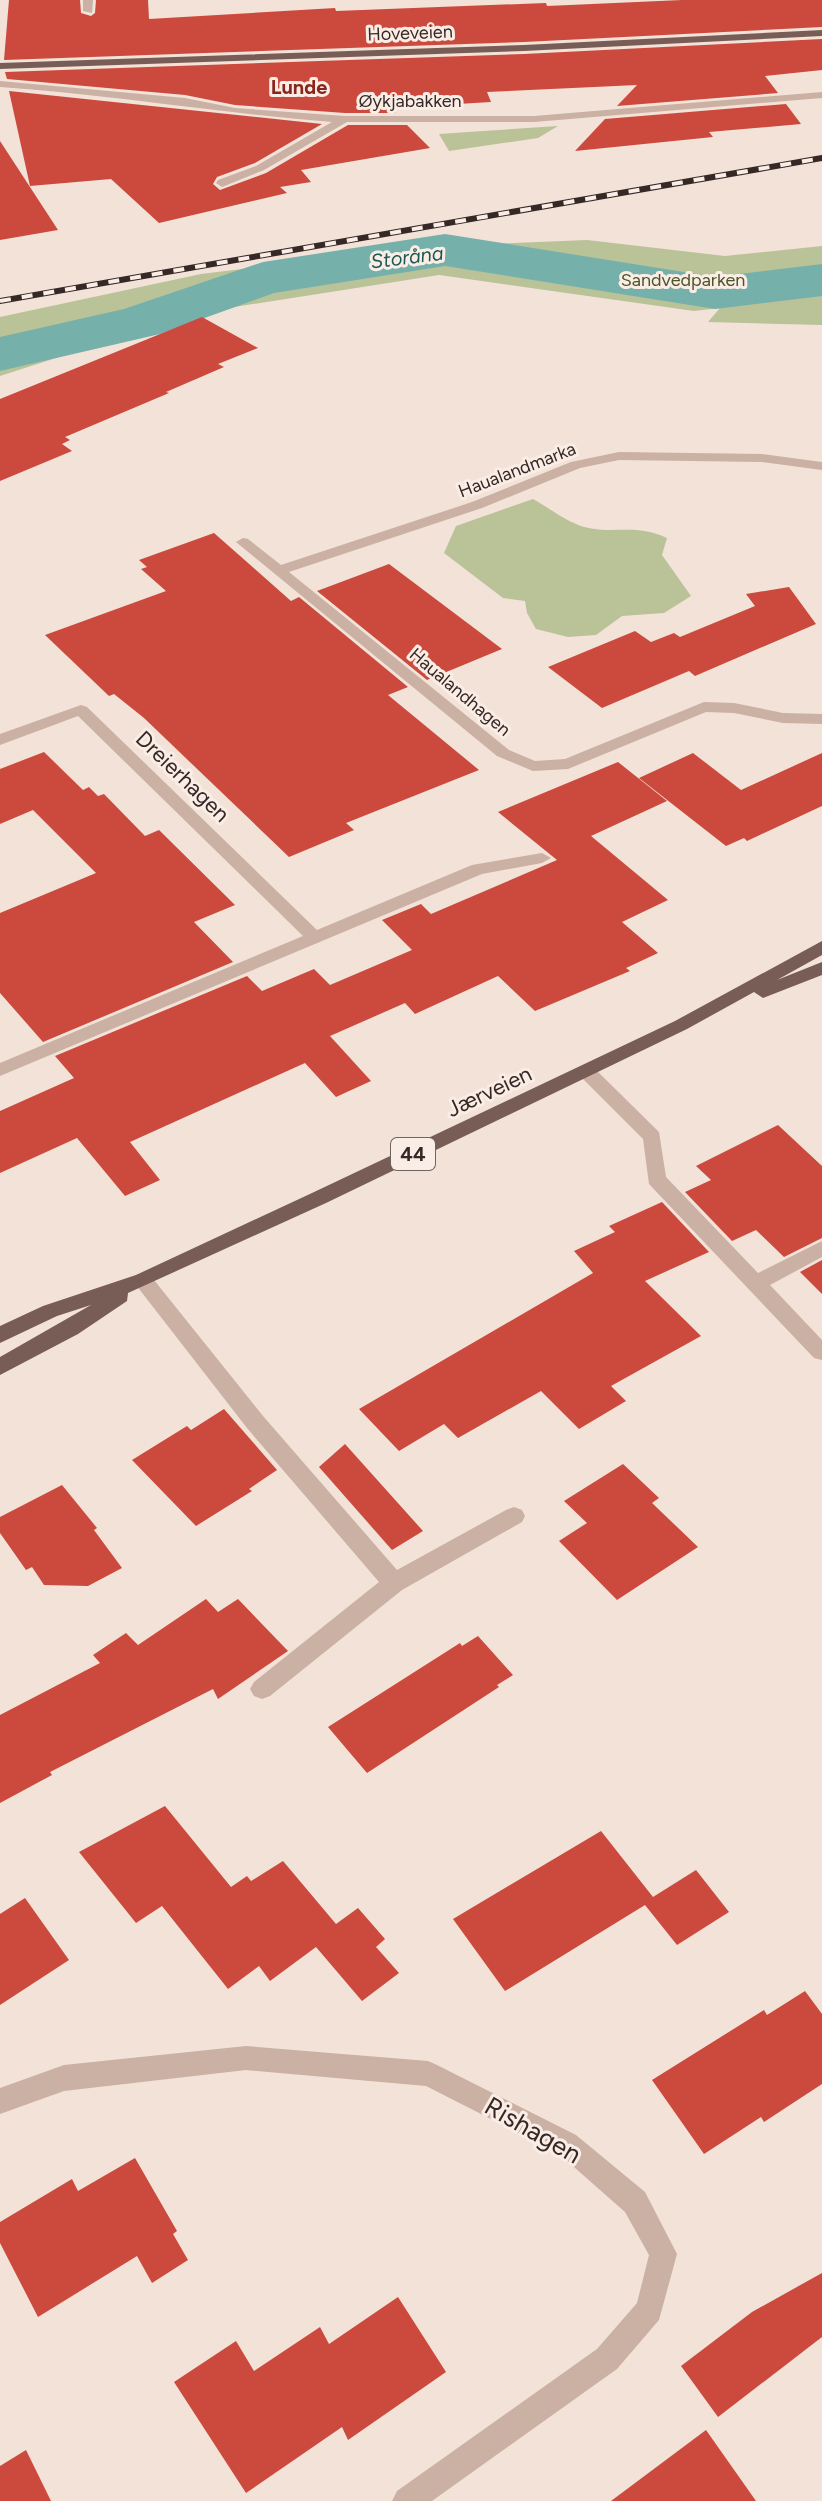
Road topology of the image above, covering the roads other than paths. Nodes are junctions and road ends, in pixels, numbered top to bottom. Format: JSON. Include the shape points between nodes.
{"nodes":[{"id":1,"x":822,"y":33,"type":"edge"},
{"id":2,"x":0,"y":66,"type":"edge"},
{"id":3,"x":0,"y":84,"type":"edge"},
{"id":4,"x":822,"y":95,"type":"edge"},
{"id":5,"x":345,"y":119,"type":"junction"},
{"id":6,"x":222,"y":183,"type":"dead end"},
{"id":7,"x":822,"y":466,"type":"edge"},
{"id":8,"x":243,"y":542,"type":"dead end"},
{"id":9,"x":281,"y":570,"type":"junction"},
{"id":10,"x":822,"y":719,"type":"edge"},
{"id":11,"x":0,"y":740,"type":"edge"},
{"id":12,"x":542,"y":858,"type":"dead end"},
{"id":13,"x":314,"y":937,"type":"junction"},
{"id":14,"x":822,"y":947,"type":"edge"},
{"id":15,"x":822,"y":968,"type":"edge"},
{"id":16,"x":681,"y":1025,"type":"junction"},
{"id":17,"x":0,"y":1070,"type":"edge"},
{"id":18,"x":587,"y":1072,"type":"junction"},
{"id":19,"x":822,"y":1248,"type":"edge"},
{"id":20,"x":143,"y":1280,"type":"junction"},
{"id":21,"x":755,"y":1284,"type":"junction"},
{"id":22,"x":0,"y":1335,"type":"edge"},
{"id":23,"x":821,"y":1352,"type":"edge"},
{"id":24,"x":0,"y":1367,"type":"edge"},
{"id":25,"x":514,"y":1516,"type":"dead end"},
{"id":26,"x":394,"y":1583,"type":"junction"},
{"id":27,"x":262,"y":1689,"type":"dead end"},
{"id":28,"x":0,"y":2101,"type":"edge"},
{"id":29,"x":407,"y":2501,"type":"edge"}],
"edges":[{"from":1,"to":2,"type":"main road","name":"Hoveveien"},
{"from":3,"to":5,"type":"street","name":"Øykjabakken"},
{"from":4,"to":5,"type":"street","name":"Øykjabakken","via":[[534,119]]},
{"from":5,"to":6,"type":"street","via":[[260,168]]},
{"from":7,"to":9,"type":"street","name":"Haualandmarka","via":[[762,458],[619,456],[576,465],[477,505]]},
{"from":8,"to":9,"type":"street","name":"Haualandhagen"},
{"from":9,"to":10,"type":"street","name":"Haualandhagen","via":[[503,753],[533,766],[568,764],[704,707]]},
{"from":11,"to":13,"type":"street","name":"Dreierhagen","via":[[81,710]]},
{"from":12,"to":13,"type":"street","via":[[478,869]]},
{"from":13,"to":17,"type":"street"},
{"from":14,"to":16,"type":"main road","name":"Jærveien","number":"44"},
{"from":15,"to":16,"type":"main road","name":"Jærveien","number":"44"},
{"from":16,"to":18,"type":"main road","name":"Jærveien","number":"44"},
{"from":18,"to":20,"type":"main road","name":"Jærveien","number":"44"},
{"from":18,"to":21,"type":"street","via":[[652,1137],[656,1179]]},
{"from":19,"to":21,"type":"street"},
{"from":20,"to":22,"type":"main road","name":"Jærveien","number":"44","via":[[50,1311]]},
{"from":20,"to":24,"type":"main road","name":"Jærveien","number":"44","via":[[71,1329]]},
{"from":20,"to":26,"type":"street","via":[[255,1422]]},
{"from":21,"to":23,"type":"street"},
{"from":25,"to":26,"type":"street"},
{"from":26,"to":27,"type":"street"},
{"from":28,"to":29,"type":"street","name":"Rishagen","via":[[64,2078],[246,2058],[428,2074],[567,2144],[635,2202],[663,2254],[649,2310],[607,2359]]}]}
